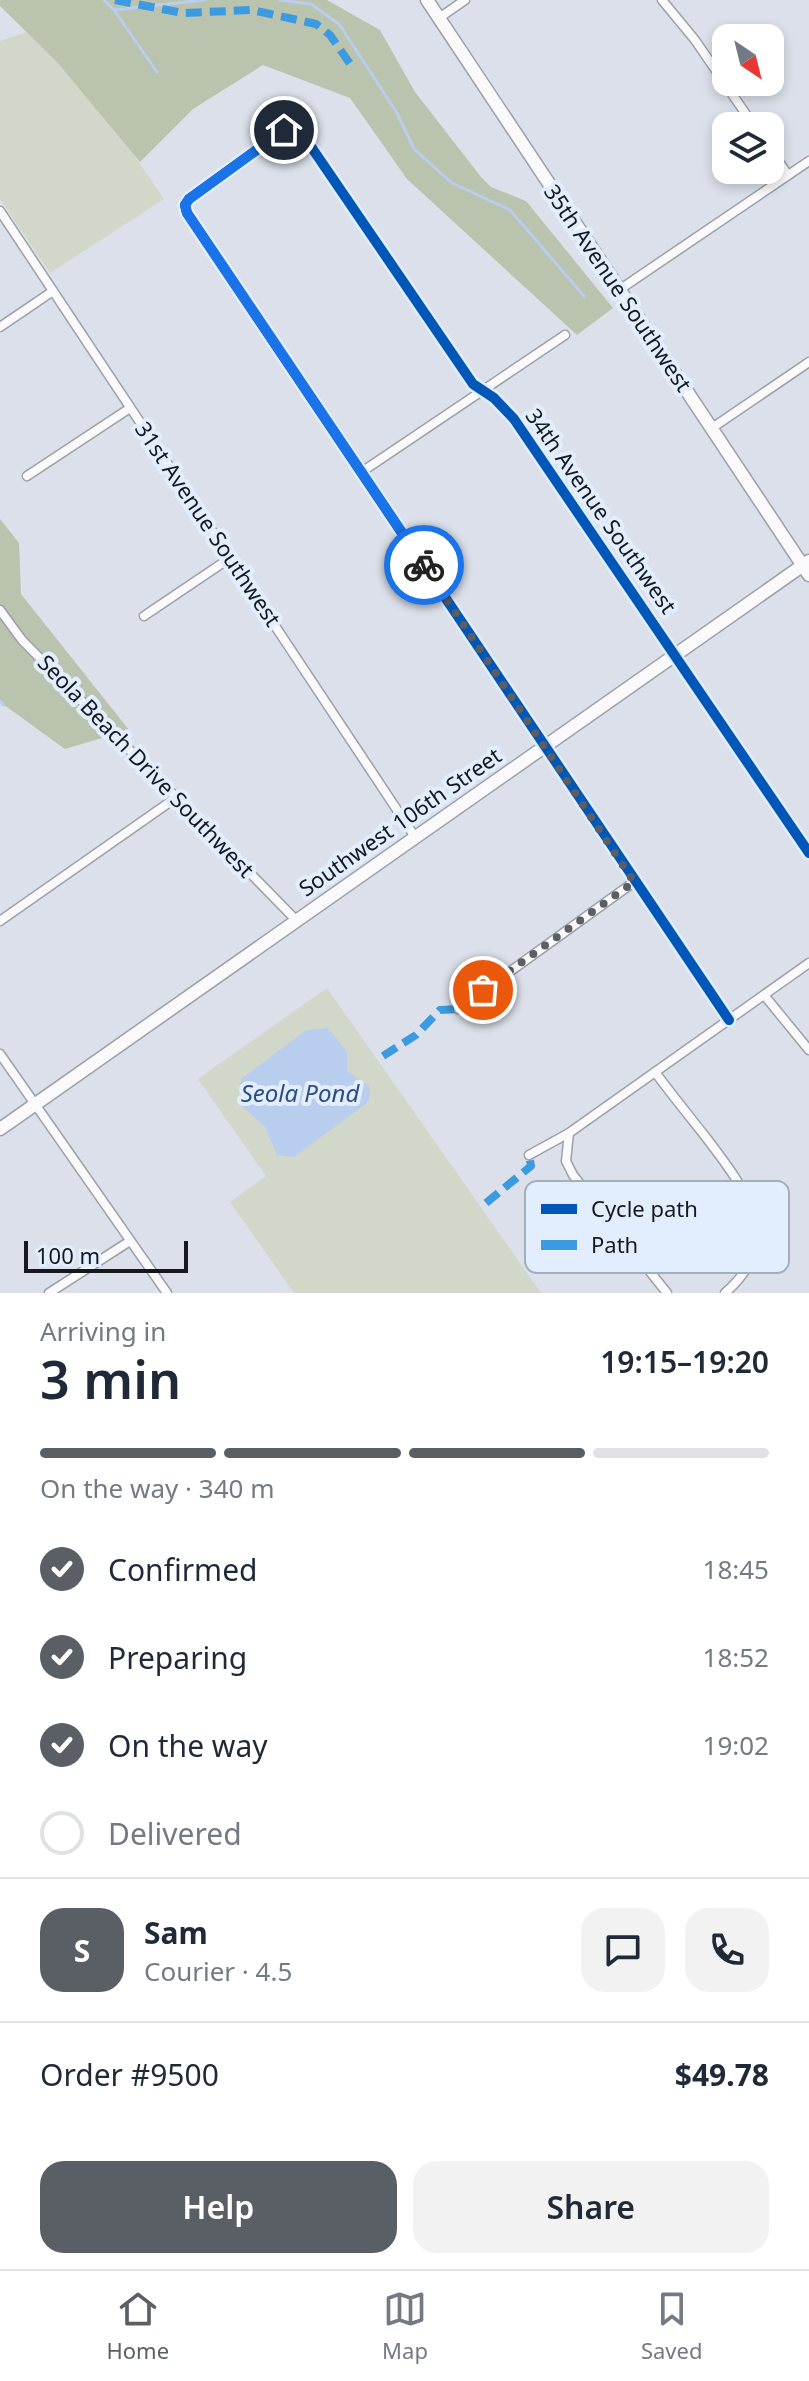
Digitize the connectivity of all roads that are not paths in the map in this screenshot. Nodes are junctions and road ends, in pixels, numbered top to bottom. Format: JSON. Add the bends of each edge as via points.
{"nodes":[{"id":1,"x":427,"y":0,"type":"edge"},
{"id":2,"x":465,"y":0,"type":"edge"},
{"id":3,"x":662,"y":0,"type":"edge"},
{"id":4,"x":439,"y":18,"type":"junction"},
{"id":5,"x":744,"y":112,"type":"edge"},
{"id":6,"x":809,"y":161,"type":"edge"},
{"id":7,"x":784,"y":169,"type":"edge"},
{"id":8,"x":788,"y":175,"type":"junction"},
{"id":9,"x":0,"y":211,"type":"edge"},
{"id":10,"x":619,"y":290,"type":"junction"},
{"id":11,"x":53,"y":291,"type":"junction"},
{"id":12,"x":0,"y":327,"type":"edge"},
{"id":13,"x":565,"y":335,"type":"dead end"},
{"id":14,"x":809,"y":362,"type":"edge"},
{"id":15,"x":483,"y":391,"type":"junction"},
{"id":16,"x":130,"y":408,"type":"junction"},
{"id":17,"x":712,"y":428,"type":"junction"},
{"id":18,"x":363,"y":471,"type":"junction"},
{"id":19,"x":27,"y":476,"type":"dead end"},
{"id":20,"x":230,"y":558,"type":"junction"},
{"id":21,"x":807,"y":568,"type":"edge"},
{"id":22,"x":0,"y":610,"type":"edge"},
{"id":23,"x":144,"y":616,"type":"dead end"},
{"id":24,"x":675,"y":653,"type":"junction"},
{"id":25,"x":544,"y":746,"type":"junction"},
{"id":26,"x":177,"y":797,"type":"junction"},
{"id":27,"x":415,"y":837,"type":"junction"},
{"id":28,"x":809,"y":853,"type":"edge"},
{"id":29,"x":634,"y":882,"type":"junction"},
{"id":30,"x":295,"y":919,"type":"junction"},
{"id":31,"x":0,"y":921,"type":"edge"},
{"id":32,"x":809,"y":963,"type":"edge"},
{"id":33,"x":764,"y":995,"type":"junction"},
{"id":34,"x":458,"y":1009,"type":"dead end"},
{"id":35,"x":729,"y":1020,"type":"junction"},
{"id":36,"x":809,"y":1050,"type":"edge"},
{"id":37,"x":0,"y":1054,"type":"edge"},
{"id":38,"x":655,"y":1072,"type":"junction"},
{"id":39,"x":34,"y":1105,"type":"junction"},
{"id":40,"x":0,"y":1129,"type":"edge"},
{"id":41,"x":569,"y":1133,"type":"junction"},
{"id":42,"x":529,"y":1155,"type":"dead end"},
{"id":43,"x":578,"y":1181,"type":"edge"},
{"id":44,"x":737,"y":1181,"type":"edge"},
{"id":45,"x":130,"y":1241,"type":"junction"},
{"id":46,"x":651,"y":1273,"type":"edge"},
{"id":47,"x":744,"y":1273,"type":"edge"},
{"id":48,"x":49,"y":1293,"type":"edge"},
{"id":49,"x":167,"y":1293,"type":"edge"},
{"id":50,"x":667,"y":1293,"type":"edge"},
{"id":51,"x":725,"y":1293,"type":"edge"}],
"edges":[{"from":1,"to":4,"type":"street","name":"35th Avenue Southwest"},
{"from":2,"to":4,"type":"street"},
{"from":3,"to":5,"type":"street"},
{"from":4,"to":10,"type":"street","name":"35th Avenue Southwest"},
{"from":6,"to":8,"type":"street"},
{"from":7,"to":8,"type":"street"},
{"from":8,"to":10,"type":"street"},
{"from":9,"to":11,"type":"street","name":"31st Avenue Southwest"},
{"from":10,"to":17,"type":"street","name":"35th Avenue Southwest"},
{"from":11,"to":12,"type":"street"},
{"from":11,"to":16,"type":"street","name":"31st Avenue Southwest"},
{"from":13,"to":15,"type":"street"},
{"from":14,"to":17,"type":"street"},
{"from":15,"to":18,"type":"street"},
{"from":15,"to":18,"type":"street","name":"34th Avenue Southwest","via":[[473,384],[301,132],[292,128],[272,138],[185,205]]},
{"from":15,"to":24,"type":"street","name":"34th Avenue Southwest","via":[[514,419]]},
{"from":16,"to":19,"type":"street"},
{"from":16,"to":20,"type":"street","name":"31st Avenue Southwest"},
{"from":17,"to":21,"type":"street","name":"35th Avenue Southwest"},
{"from":18,"to":25,"type":"street"},
{"from":20,"to":23,"type":"street"},
{"from":20,"to":27,"type":"street","name":"31st Avenue Southwest"},
{"from":21,"to":24,"type":"street","name":"Southwest 106th Street"},
{"from":22,"to":26,"type":"street","name":"Seola Beach Drive Southwest","via":[[22,640]]},
{"from":24,"to":25,"type":"street","name":"Southwest 106th Street"},
{"from":24,"to":28,"type":"street","name":"34th Avenue Southwest"},
{"from":25,"to":27,"type":"street","name":"Southwest 106th Street"},
{"from":25,"to":29,"type":"street"},
{"from":26,"to":30,"type":"street","name":"Seola Beach Drive Southwest"},
{"from":26,"to":31,"type":"street"},
{"from":27,"to":30,"type":"street","name":"Southwest 106th Street"},
{"from":29,"to":34,"type":"street"},
{"from":29,"to":35,"type":"street"},
{"from":30,"to":39,"type":"street","name":"Southwest 106th Street"},
{"from":32,"to":33,"type":"street"},
{"from":33,"to":35,"type":"street"},
{"from":33,"to":36,"type":"street"},
{"from":35,"to":38,"type":"street"},
{"from":37,"to":39,"type":"street"},
{"from":38,"to":41,"type":"street"},
{"from":38,"to":44,"type":"street"},
{"from":39,"to":40,"type":"street","name":"Southwest 106th Street"},
{"from":39,"to":45,"type":"street"},
{"from":41,"to":42,"type":"street"},
{"from":41,"to":43,"type":"street","via":[[565,1152]]},
{"from":45,"to":48,"type":"street"},
{"from":45,"to":49,"type":"street"},
{"from":46,"to":50,"type":"street"},
{"from":47,"to":51,"type":"street"}]}
